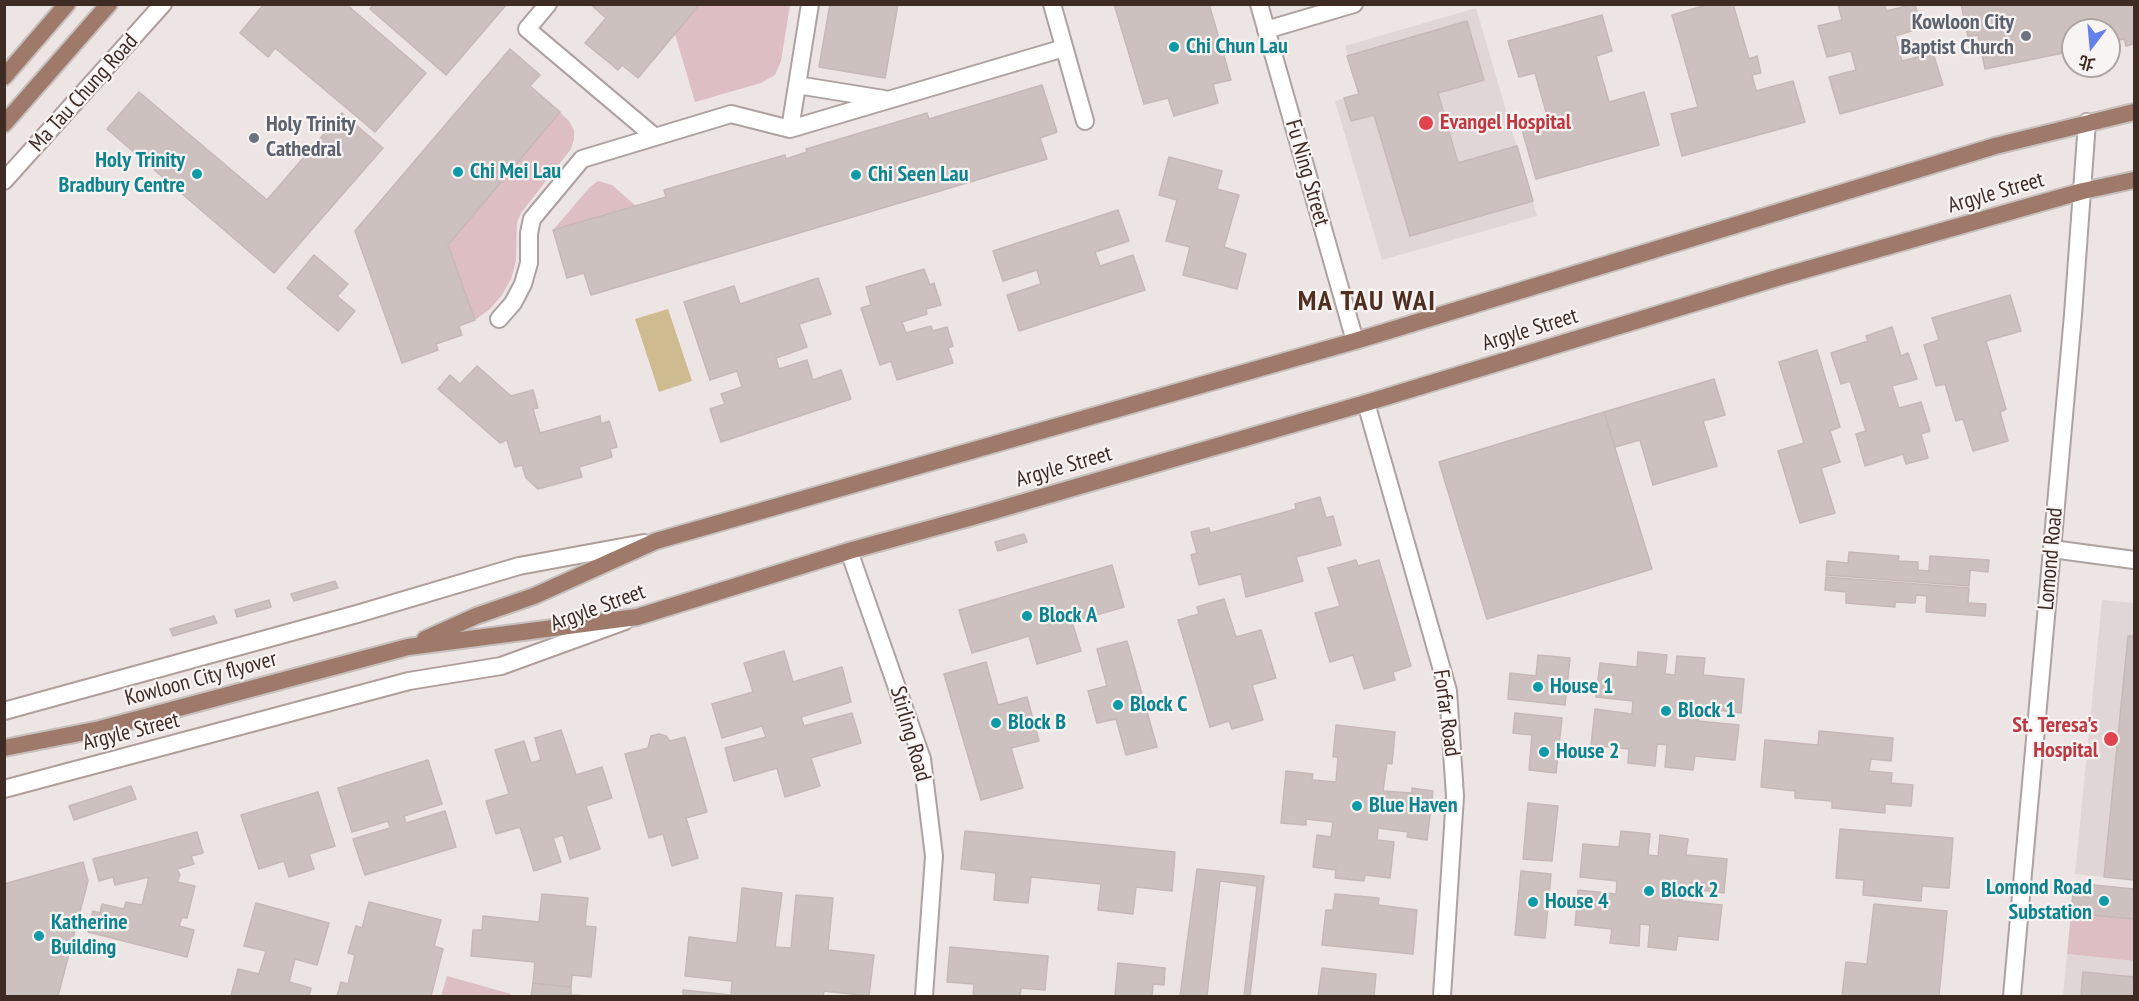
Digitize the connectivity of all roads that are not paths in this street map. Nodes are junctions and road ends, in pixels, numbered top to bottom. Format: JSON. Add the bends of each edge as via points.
{"nodes":[{"id":1,"x":67,"y":4,"type":"edge"},
{"id":2,"x":109,"y":4,"type":"edge"},
{"id":3,"x":164,"y":4,"type":"edge"},
{"id":4,"x":548,"y":4,"type":"edge"},
{"id":5,"x":810,"y":4,"type":"edge"},
{"id":6,"x":1052,"y":4,"type":"edge"},
{"id":7,"x":1259,"y":4,"type":"edge"},
{"id":8,"x":1354,"y":4,"type":"edge"},
{"id":9,"x":1266,"y":30,"type":"junction"},
{"id":10,"x":1064,"y":48,"type":"junction"},
{"id":11,"x":4,"y":77,"type":"edge"},
{"id":12,"x":797,"y":85,"type":"junction"},
{"id":13,"x":888,"y":100,"type":"junction"},
{"id":14,"x":2134,"y":112,"type":"edge"},
{"id":15,"x":1085,"y":121,"type":"dead end"},
{"id":16,"x":2087,"y":122,"type":"junction"},
{"id":17,"x":4,"y":124,"type":"edge"},
{"id":18,"x":790,"y":129,"type":"junction"},
{"id":19,"x":655,"y":137,"type":"junction"},
{"id":20,"x":2134,"y":180,"type":"edge"},
{"id":21,"x":4,"y":181,"type":"edge"},
{"id":22,"x":2083,"y":191,"type":"junction"},
{"id":23,"x":499,"y":319,"type":"dead end"},
{"id":24,"x":1355,"y":341,"type":"junction"},
{"id":25,"x":1366,"y":403,"type":"junction"},
{"id":26,"x":657,"y":540,"type":"junction"},
{"id":27,"x":2052,"y":549,"type":"junction"},
{"id":28,"x":849,"y":550,"type":"junction"},
{"id":29,"x":2134,"y":560,"type":"edge"},
{"id":30,"x":637,"y":617,"type":"junction"},
{"id":31,"x":408,"y":647,"type":"junction"},
{"id":32,"x":4,"y":711,"type":"edge"},
{"id":33,"x":4,"y":748,"type":"edge"},
{"id":34,"x":4,"y":789,"type":"edge"},
{"id":35,"x":924,"y":996,"type":"edge"},
{"id":36,"x":1442,"y":996,"type":"edge"},
{"id":37,"x":2012,"y":996,"type":"edge"}],
"edges":[{"from":1,"to":11,"type":"main road"},
{"from":2,"to":17,"type":"main road"},
{"from":3,"to":21,"type":"street","name":"Ma Tau Chung Road"},
{"from":4,"to":19,"type":"street","via":[[527,29]]},
{"from":5,"to":12,"type":"street"},
{"from":6,"to":10,"type":"street"},
{"from":7,"to":9,"type":"street","name":"Fu Ning Street"},
{"from":8,"to":9,"type":"street"},
{"from":9,"to":24,"type":"street","name":"Fu Ning Street"},
{"from":10,"to":13,"type":"street"},
{"from":10,"to":15,"type":"street"},
{"from":12,"to":13,"type":"street"},
{"from":12,"to":18,"type":"street"},
{"from":13,"to":18,"type":"street"},
{"from":14,"to":16,"type":"main road","name":"Argyle Street"},
{"from":16,"to":22,"type":"street","name":"Lomond Road"},
{"from":16,"to":24,"type":"main road","name":"Argyle Street","via":[[1970,153]]},
{"from":18,"to":19,"type":"street","via":[[731,114]]},
{"from":19,"to":23,"type":"street","via":[[582,159],[536,212],[530,225],[529,263],[523,284]]},
{"from":20,"to":22,"type":"main road","name":"Argyle Street"},
{"from":22,"to":25,"type":"main road","name":"Argyle Street","via":[[1780,277]]},
{"from":22,"to":27,"type":"street","name":"Lomond Road"},
{"from":24,"to":26,"type":"main road","name":"Argyle Street"},
{"from":25,"to":28,"type":"main road","name":"Argyle Street"},
{"from":25,"to":36,"type":"street","name":"Forfar Road","via":[[1448,691],[1455,796]]},
{"from":26,"to":31,"type":"main road","name":"Kowloon City flyover"},
{"from":26,"to":32,"type":"street","name":"Argyle Street","via":[[519,566]]},
{"from":27,"to":29,"type":"street"},
{"from":27,"to":37,"type":"street","name":"Lomond Road"},
{"from":28,"to":30,"type":"main road","name":"Argyle Street"},
{"from":28,"to":35,"type":"street","name":"Stirling Road","via":[[922,759],[934,856]]},
{"from":30,"to":31,"type":"main road","name":"Kowloon City flyover"},
{"from":30,"to":34,"type":"street","name":"Argyle Street","via":[[501,666],[409,681]]},
{"from":31,"to":33,"type":"main road","name":"Kowloon City flyover","via":[[100,729]]}]}
